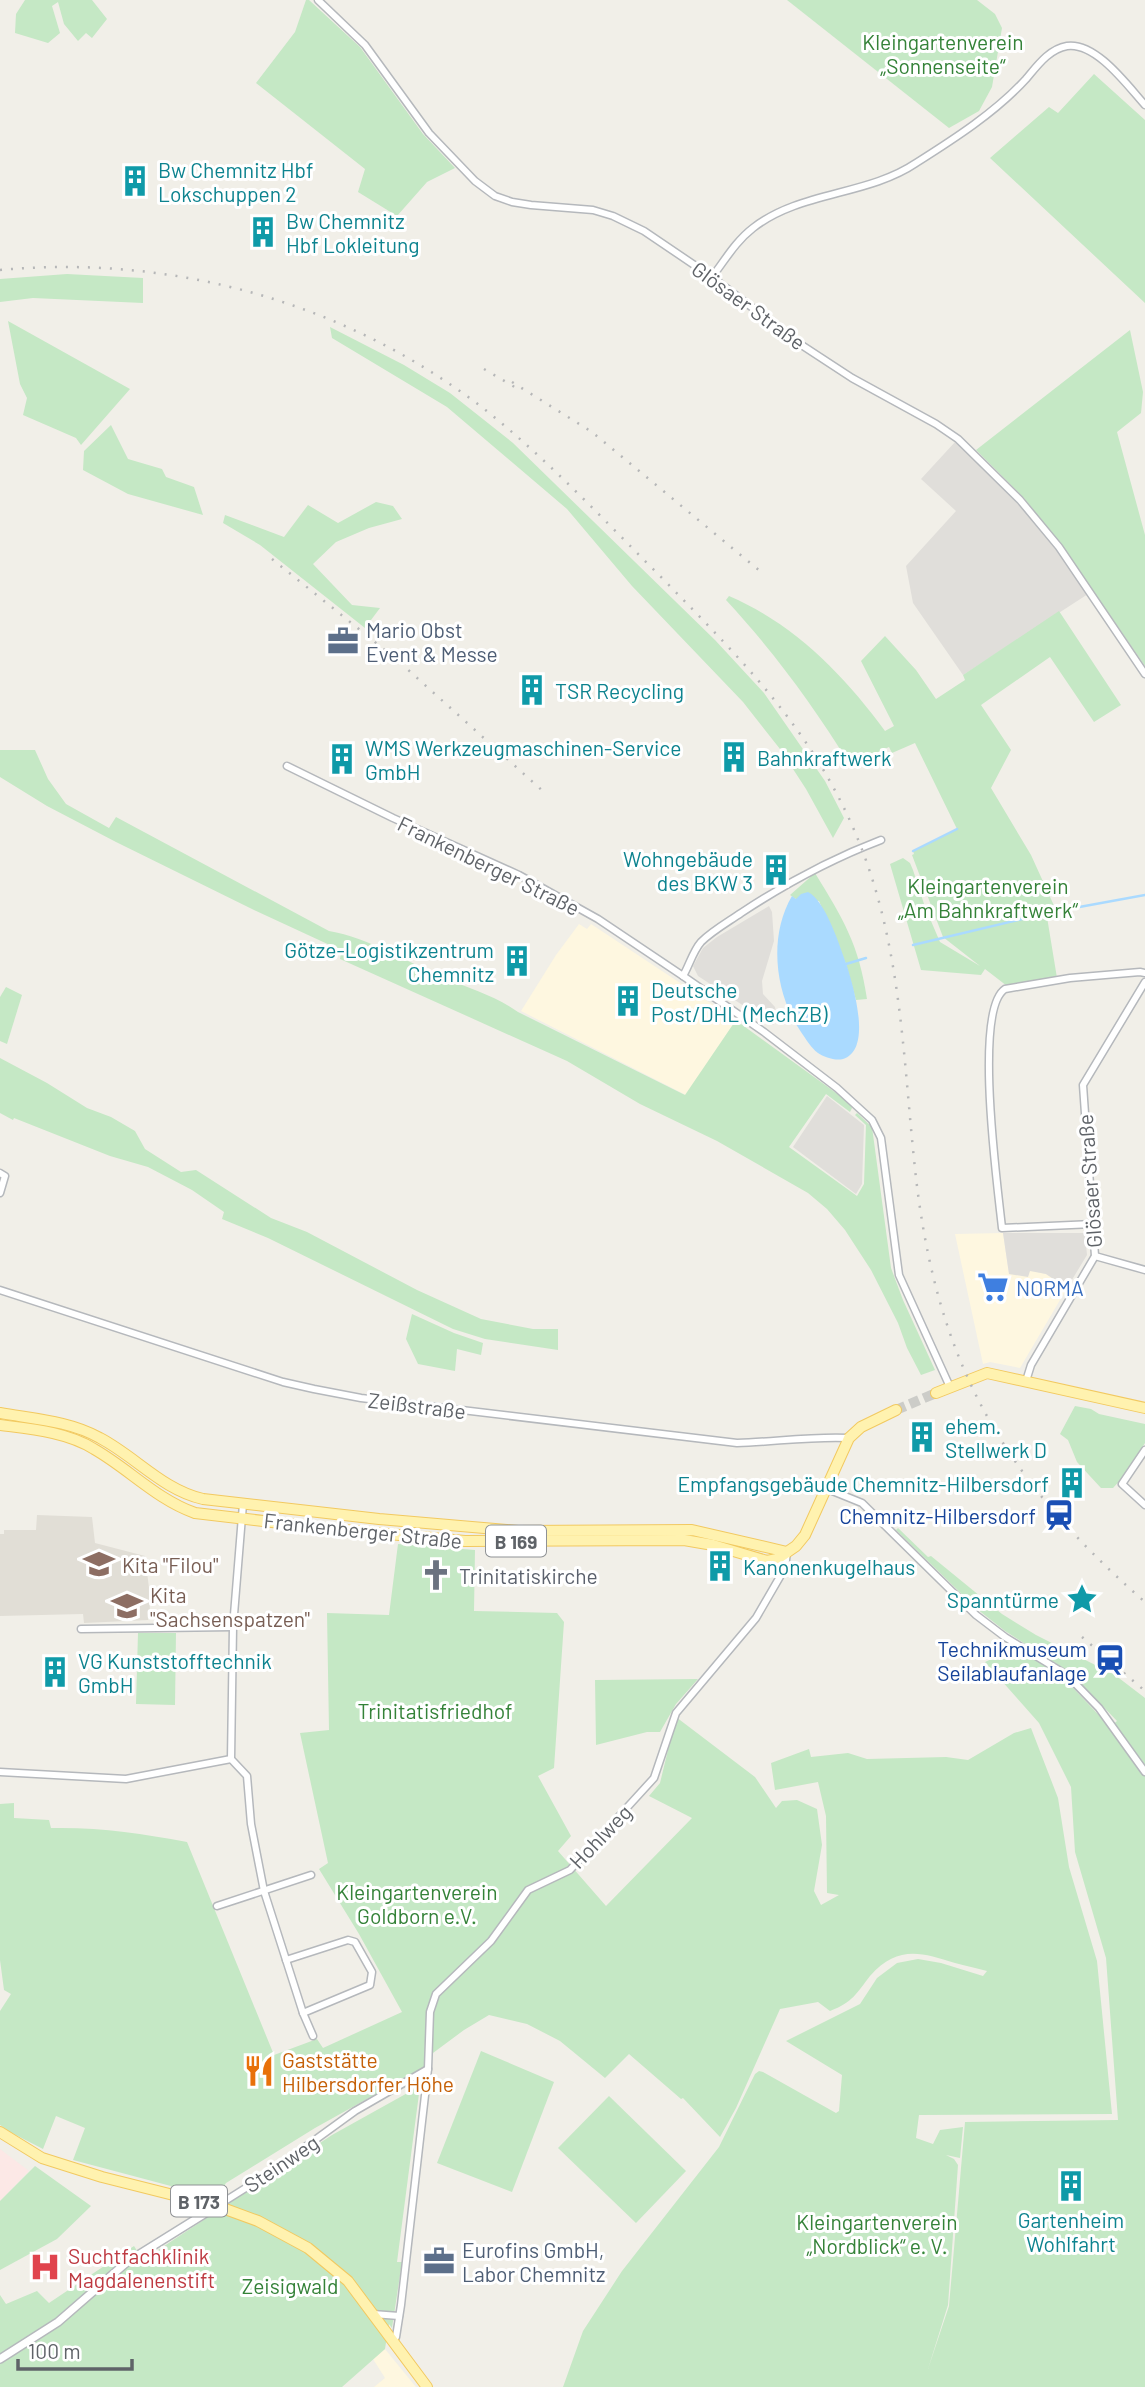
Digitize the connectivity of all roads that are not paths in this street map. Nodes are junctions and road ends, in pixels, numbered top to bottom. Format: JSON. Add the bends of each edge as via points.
{"nodes":[{"id":1,"x":318,"y":0,"type":"edge"},
{"id":2,"x":1145,"y":105,"type":"edge"},
{"id":3,"x":712,"y":277,"type":"junction"},
{"id":4,"x":1145,"y":674,"type":"edge"},
{"id":5,"x":287,"y":766,"type":"dead end"},
{"id":6,"x":881,"y":840,"type":"dead end"},
{"id":7,"x":1145,"y":973,"type":"edge"},
{"id":8,"x":684,"y":976,"type":"junction"},
{"id":9,"x":1145,"y":982,"type":"edge"},
{"id":10,"x":3,"y":1174,"type":"edge"},
{"id":11,"x":0,"y":1193,"type":"edge"},
{"id":12,"x":1093,"y":1224,"type":"junction"},
{"id":13,"x":1095,"y":1256,"type":"junction"},
{"id":14,"x":1145,"y":1270,"type":"edge"},
{"id":15,"x":0,"y":1290,"type":"edge"},
{"id":16,"x":1026,"y":1381,"type":"junction"},
{"id":17,"x":950,"y":1387,"type":"junction"},
{"id":18,"x":936,"y":1393,"type":"tunnel mouth"},
{"id":19,"x":1145,"y":1408,"type":"edge"},
{"id":20,"x":896,"y":1410,"type":"tunnel mouth"},
{"id":21,"x":0,"y":1413,"type":"edge"},
{"id":22,"x":0,"y":1425,"type":"edge"},
{"id":23,"x":849,"y":1438,"type":"junction"},
{"id":24,"x":1145,"y":1450,"type":"edge"},
{"id":25,"x":825,"y":1488,"type":"junction"},
{"id":26,"x":243,"y":1504,"type":"junction"},
{"id":27,"x":1145,"y":1505,"type":"edge"},
{"id":28,"x":241,"y":1518,"type":"junction"},
{"id":29,"x":787,"y":1552,"type":"junction"},
{"id":30,"x":233,"y":1627,"type":"junction"},
{"id":31,"x":81,"y":1629,"type":"dead end"},
{"id":32,"x":231,"y":1759,"type":"junction"},
{"id":33,"x":0,"y":1772,"type":"edge"},
{"id":34,"x":1145,"y":1772,"type":"edge"},
{"id":35,"x":311,"y":1875,"type":"dead end"},
{"id":36,"x":264,"y":1891,"type":"junction"},
{"id":37,"x":217,"y":1906,"type":"dead end"},
{"id":38,"x":286,"y":1960,"type":"junction"},
{"id":39,"x":303,"y":2013,"type":"junction"},
{"id":40,"x":313,"y":2036,"type":"dead end"},
{"id":41,"x":428,"y":2069,"type":"junction"},
{"id":42,"x":0,"y":2132,"type":"edge"},
{"id":43,"x":217,"y":2206,"type":"junction"},
{"id":44,"x":373,"y":2314,"type":"junction"},
{"id":45,"x":399,"y":2316,"type":"junction"},
{"id":46,"x":392,"y":2340,"type":"junction"},
{"id":47,"x":0,"y":2359,"type":"edge"},
{"id":48,"x":427,"y":2387,"type":"edge"}],
"edges":[{"from":1,"to":3,"type":"street","name":"Glösaer Straße","via":[[365,45],[429,134],[495,196],[613,216]]},
{"from":2,"to":3,"type":"street","via":[[1092,51],[1078,46],[1059,48],[1007,98],[914,165],[781,212],[753,228]]},
{"from":3,"to":4,"type":"street","name":"Glösaer Straße","via":[[800,344],[936,424],[982,461],[1059,547]]},
{"from":5,"to":8,"type":"street","name":"Frankenberger Straße","via":[[519,875],[598,919]]},
{"from":6,"to":8,"type":"street","via":[[816,868],[724,924],[700,943]]},
{"from":7,"to":12,"type":"street","via":[[1070,978],[1005,989],[995,1012],[988,1079],[1002,1228]]},
{"from":8,"to":17,"type":"street","name":"Frankenberger Straße","via":[[764,1032],[872,1120],[881,1138],[899,1275]]},
{"from":9,"to":12,"type":"street","name":"Glösaer Straße","via":[[1083,1084]]},
{"from":10,"to":11,"type":"street"},
{"from":12,"to":13,"type":"street","name":"Glösaer Straße"},
{"from":13,"to":14,"type":"street"},
{"from":13,"to":16,"type":"street","name":"Glösaer Straße"},
{"from":15,"to":23,"type":"street","name":"Zeißstraße","via":[[283,1382],[361,1398],[737,1443]]},
{"from":16,"to":17,"type":"main road","via":[[984,1373]]},
{"from":16,"to":19,"type":"main road"},
{"from":17,"to":18,"type":"main road"},
{"from":20,"to":23,"type":"main road"},
{"from":21,"to":26,"type":"main road","name":"Frankenberger Straße","number":"B 169","via":[[82,1429],[183,1494]]},
{"from":22,"to":28,"type":"main road","name":"Frankenberger Straße","number":"B 169","via":[[77,1441],[177,1506],[195,1513]]},
{"from":23,"to":25,"type":"main road"},
{"from":24,"to":27,"type":"street","via":[[1122,1484]]},
{"from":25,"to":29,"type":"main road","via":[[805,1535]]},
{"from":25,"to":34,"type":"street","via":[[862,1503],[976,1615],[1067,1675],[1099,1708]]},
{"from":26,"to":28,"type":"street"},
{"from":26,"to":29,"type":"main road","name":"Frankenberger Straße","number":"B 169","via":[[518,1531],[692,1530]]},
{"from":28,"to":29,"type":"main road","name":"Frankenberger Straße","number":"B 169","via":[[465,1541],[684,1540],[768,1561]]},
{"from":28,"to":30,"type":"street"},
{"from":29,"to":41,"type":"street","name":"Hohlweg","via":[[785,1568],[756,1618],[676,1713],[654,1778],[570,1870],[528,1890],[491,1941],[436,1994],[430,2012]]},
{"from":30,"to":31,"type":"street"},
{"from":30,"to":32,"type":"street"},
{"from":32,"to":33,"type":"street","via":[[126,1779]]},
{"from":32,"to":36,"type":"street","via":[[247,1776]]},
{"from":35,"to":36,"type":"street"},
{"from":36,"to":37,"type":"street"},
{"from":36,"to":38,"type":"street"},
{"from":38,"to":39,"type":"street"},
{"from":38,"to":39,"type":"street","via":[[348,1940],[355,1942],[372,1972],[370,1985]]},
{"from":39,"to":40,"type":"street"},
{"from":41,"to":43,"type":"street","name":"Steinweg","via":[[348,2116]]},
{"from":41,"to":45,"type":"street","name":"Hohlweg"},
{"from":42,"to":43,"type":"main road","number":"B 173","via":[[42,2158]]},
{"from":43,"to":44,"type":"main road","number":"B 173","via":[[258,2221],[308,2248],[348,2281]]},
{"from":43,"to":47,"type":"street","name":"Steinweg","via":[[127,2262],[58,2322]]},
{"from":44,"to":45,"type":"street"},
{"from":44,"to":46,"type":"main road","number":"B 173"},
{"from":45,"to":46,"type":"street","name":"Hohlweg","via":[[397,2337]]},
{"from":46,"to":48,"type":"main road","number":"B 173"}]}
